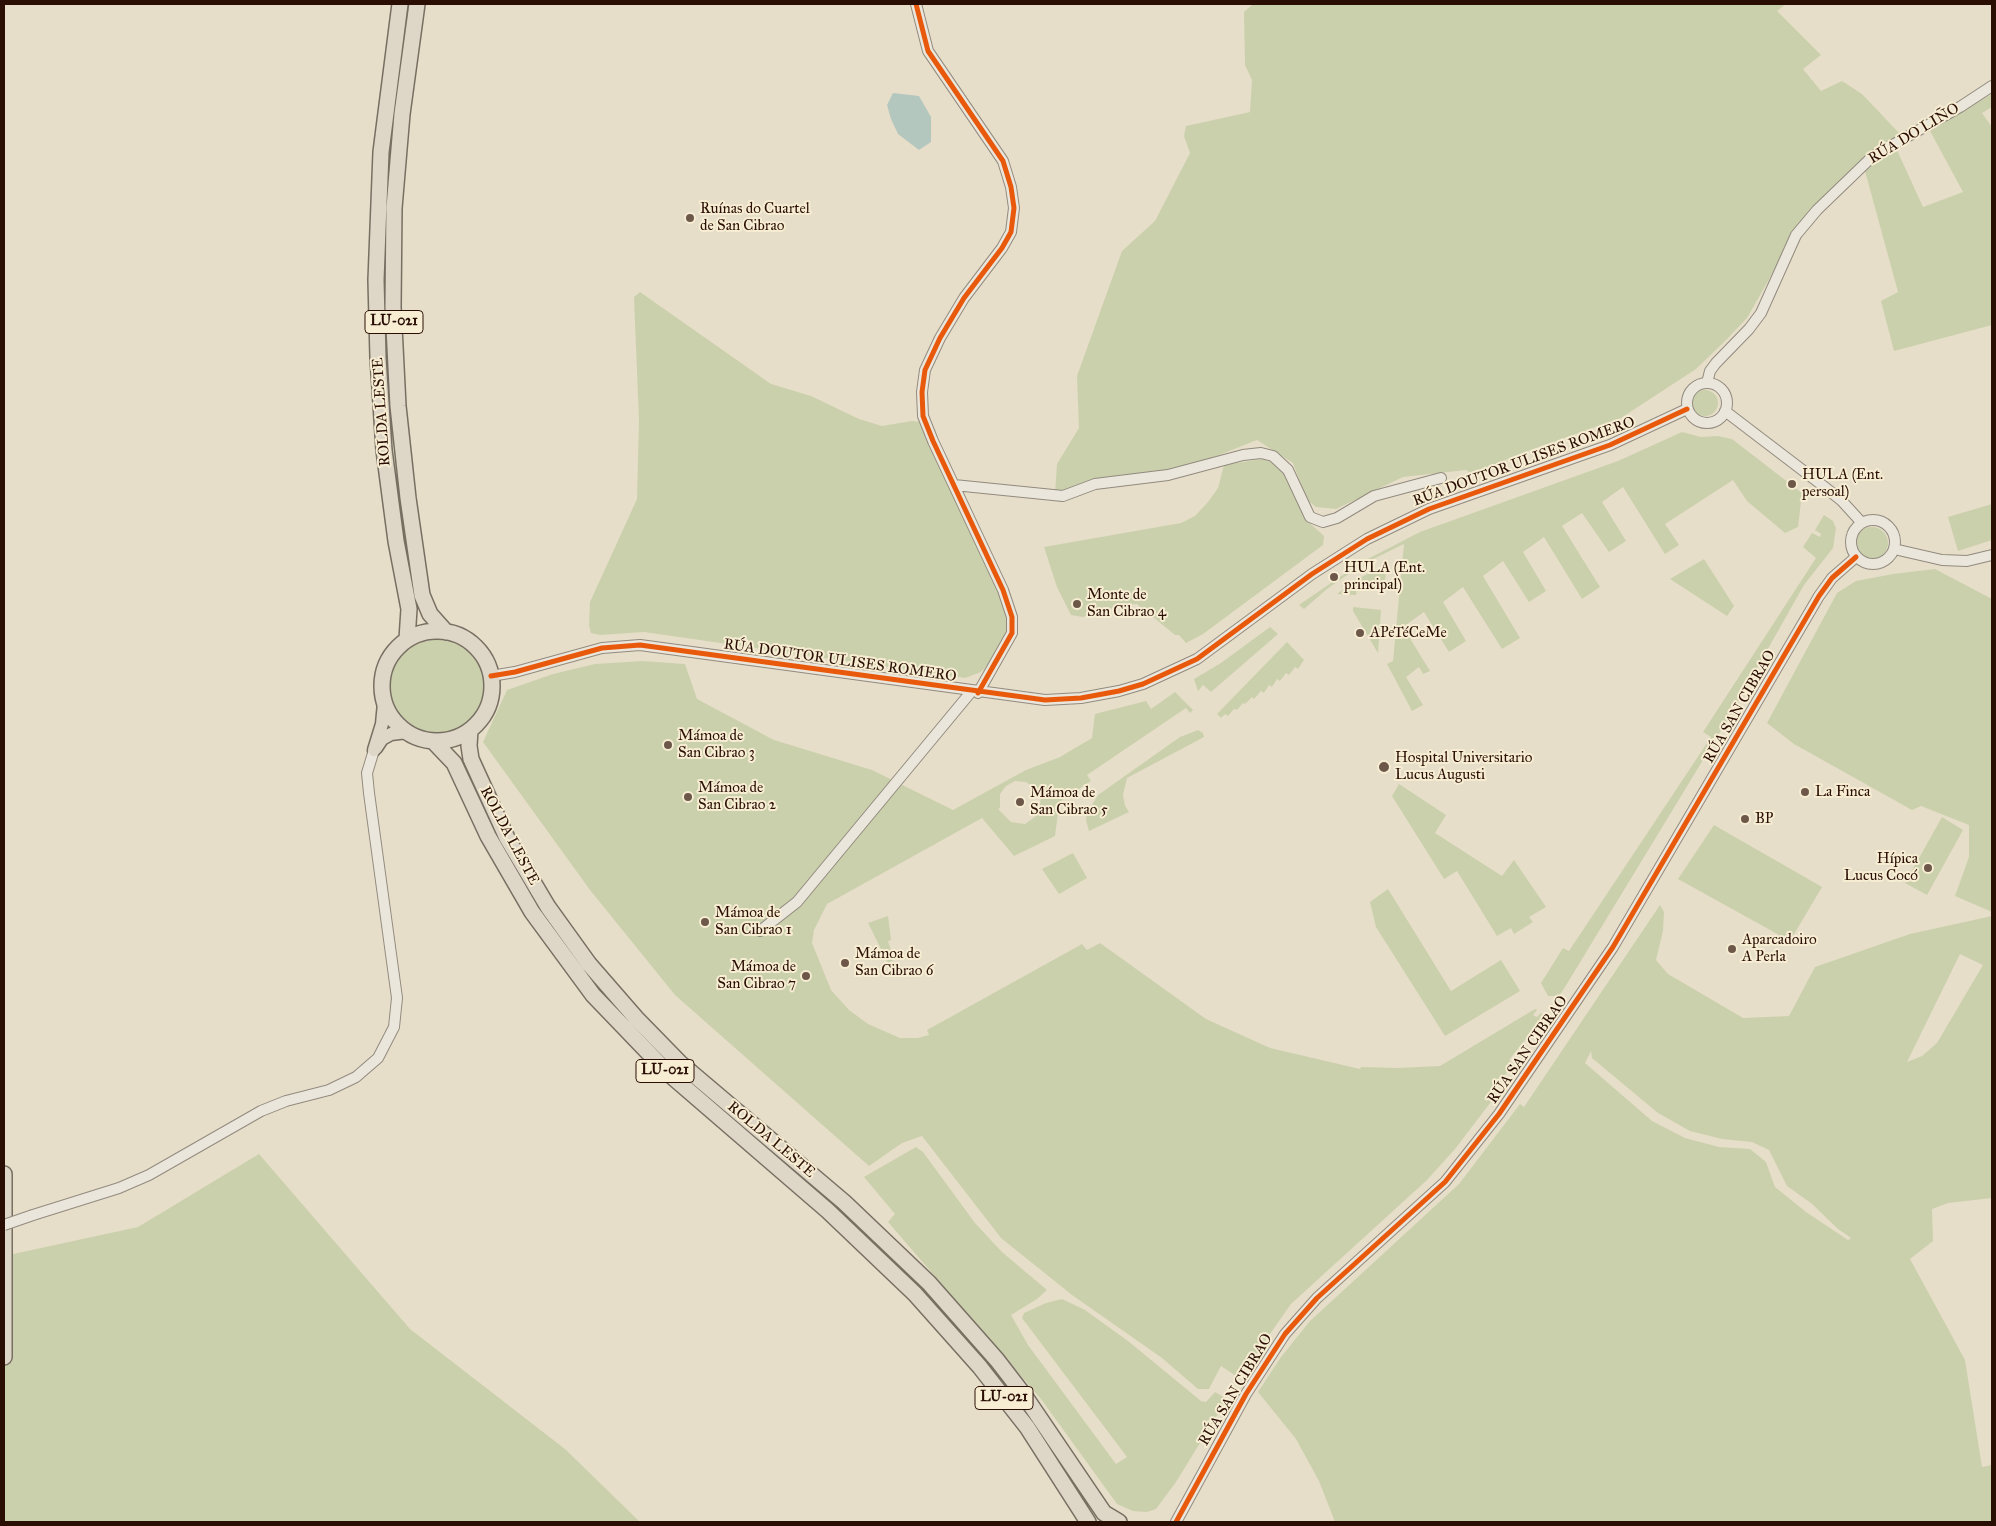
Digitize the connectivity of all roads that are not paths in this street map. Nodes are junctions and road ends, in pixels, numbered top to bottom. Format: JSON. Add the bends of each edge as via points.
{"nodes":[{"id":1,"x":400,"y":4,"type":"edge"},
{"id":2,"x":417,"y":4,"type":"edge"},
{"id":3,"x":916,"y":4,"type":"edge"},
{"id":4,"x":1992,"y":86,"type":"edge"},
{"id":5,"x":1708,"y":383,"type":"junction"},
{"id":6,"x":1687,"y":409,"type":"junction"},
{"id":7,"x":1725,"y":411,"type":"junction"},
{"id":8,"x":1442,"y":478,"type":"dead end"},
{"id":9,"x":954,"y":485,"type":"junction"},
{"id":10,"x":1862,"y":523,"type":"junction"},
{"id":11,"x":1894,"y":549,"type":"junction"},
{"id":12,"x":1992,"y":555,"type":"edge"},
{"id":13,"x":1856,"y":558,"type":"junction"},
{"id":14,"x":446,"y":632,"type":"junction"},
{"id":15,"x":407,"y":640,"type":"junction"},
{"id":16,"x":491,"y":676,"type":"junction"},
{"id":17,"x":975,"y":692,"type":"junction"},
{"id":18,"x":384,"y":703,"type":"junction"},
{"id":19,"x":470,"y":730,"type":"junction"},
{"id":20,"x":406,"y":732,"type":"junction"},
{"id":21,"x":433,"y":741,"type":"junction"},
{"id":22,"x":374,"y":750,"type":"junction"},
{"id":23,"x":760,"y":931,"type":"dead end"},
{"id":24,"x":4,"y":1174,"type":"edge"},
{"id":25,"x":4,"y":1225,"type":"edge"},
{"id":26,"x":4,"y":1357,"type":"edge"},
{"id":27,"x":1088,"y":1522,"type":"edge"},
{"id":28,"x":1119,"y":1522,"type":"edge"},
{"id":29,"x":1176,"y":1522,"type":"edge"}],
"edges":[{"from":1,"to":15,"type":"highway","name":"ROLDA LESTE","number":"LU-021","via":[[381,152],[376,280],[384,450],[409,609]]},
{"from":2,"to":14,"type":"highway","name":"ROLDA LESTE","number":"LU-021","via":[[403,105],[394,208],[398,406],[422,595],[430,614]]},
{"from":3,"to":9,"type":"street","via":[[928,50],[1003,161],[1014,208],[1010,232],[1002,248],[964,298],[925,370],[923,416]]},
{"from":4,"to":5,"type":"street","name":"RÚA DO LIÑO","via":[[1873,156],[1817,210],[1796,235],[1760,313],[1749,329],[1716,362]]},
{"from":5,"to":6,"type":"street","via":[[1693,388],[1687,398]]},
{"from":5,"to":7,"type":"street","via":[[1724,392]]},
{"from":6,"to":7,"type":"street","via":[[1694,418],[1705,423],[1717,420]]},
{"from":6,"to":17,"type":"street","name":"RÚA DOUTOR ULISES ROMERO","via":[[1610,445],[1429,509],[1367,539],[1312,574],[1197,659],[1143,684],[1082,698],[1045,700]]},
{"from":7,"to":10,"type":"street","via":[[1841,500]]},
{"from":8,"to":9,"type":"street","via":[[1374,496],[1337,518],[1323,522],[1310,517],[1288,470],[1273,456],[1261,453],[1243,454],[1168,475],[1095,484],[1063,496]]},
{"from":9,"to":17,"type":"street","via":[[1003,590],[1012,617],[1012,633]]},
{"from":10,"to":11,"type":"street","via":[[1872,520],[1887,524],[1893,532]]},
{"from":10,"to":13,"type":"street","via":[[1851,538]]},
{"from":11,"to":12,"type":"street","via":[[1942,560],[1967,561]]},
{"from":11,"to":13,"type":"street","via":[[1880,564],[1868,564]]},
{"from":13,"to":29,"type":"street","name":"RÚA SAN CIBRAO","via":[[1832,578],[1819,596],[1612,947],[1499,1114],[1445,1182],[1317,1298],[1285,1334],[1246,1394]]},
{"from":14,"to":15,"type":"highway","name":"ROLDA LESTE","number":"LU-021","via":[[432,631]]},
{"from":14,"to":16,"type":"highway","name":"ROLDA LESTE","number":"LU-021","via":[[465,639],[480,652]]},
{"from":15,"to":18,"type":"highway","name":"ROLDA LESTE","number":"LU-021","via":[[393,652],[384,668],[381,685]]},
{"from":16,"to":17,"type":"street","name":"RÚA DOUTOR ULISES ROMERO","via":[[602,648],[640,645]]},
{"from":16,"to":19,"type":"highway","name":"ROLDA LESTE","number":"LU-021","via":[[492,692],[488,706]]},
{"from":17,"to":23,"type":"street","via":[[797,902]]},
{"from":18,"to":20,"type":"highway","name":"ROLDA LESTE","number":"LU-021","via":[[393,720]]},
{"from":18,"to":22,"type":"main road"},
{"from":19,"to":21,"type":"highway","name":"ROLDA LESTE","number":"LU-021","via":[[459,737]]},
{"from":19,"to":28,"type":"highway","name":"ROLDA LESTE","number":"LU-021","via":[[471,759],[507,838],[539,892],[589,964],[680,1062],[844,1202],[929,1283],[1029,1401],[1104,1513]]},
{"from":20,"to":21,"type":"highway","name":"ROLDA LESTE","number":"LU-021"},
{"from":20,"to":22,"type":"main road","via":[[382,739]]},
{"from":21,"to":27,"type":"highway","name":"ROLDA LESTE","number":"LU-021","via":[[454,763],[488,836],[532,912],[588,988],[668,1073],[848,1228],[915,1294],[1009,1404]]},
{"from":22,"to":25,"type":"street","bridge":true,"via":[[367,773],[397,998],[394,1027],[378,1058],[356,1077],[329,1090],[261,1111],[149,1175],[119,1188]]},
{"from":24,"to":26,"type":"highway"}]}
